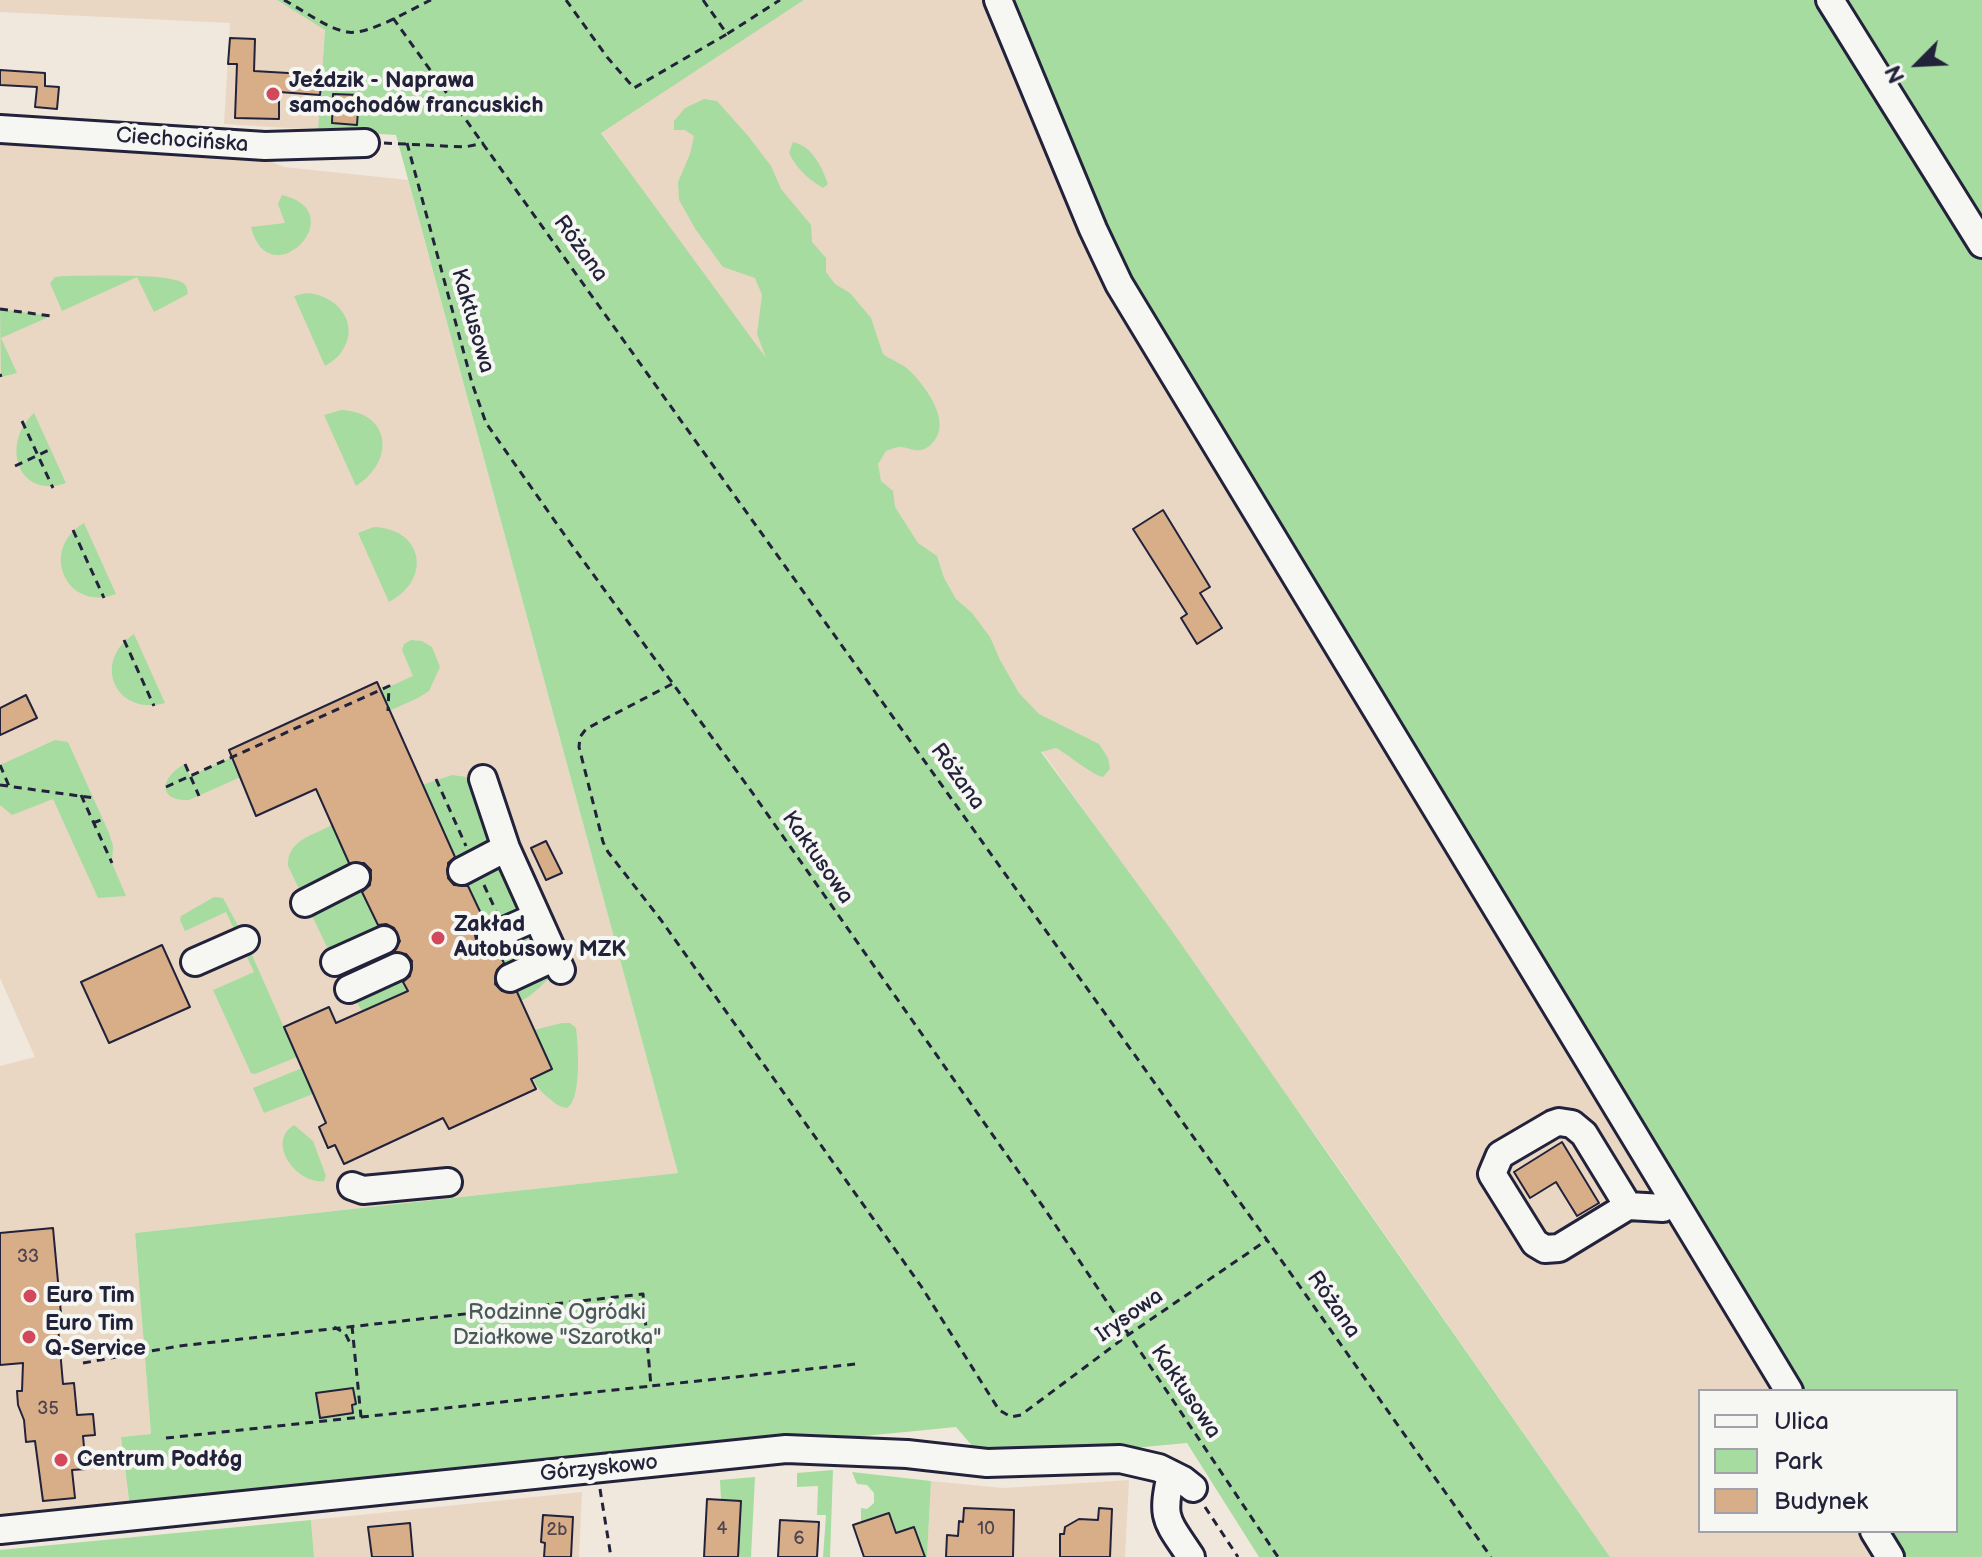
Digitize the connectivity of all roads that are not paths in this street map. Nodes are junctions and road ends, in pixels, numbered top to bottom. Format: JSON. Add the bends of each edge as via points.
{"nodes":[{"id":1,"x":998,"y":0,"type":"edge"},
{"id":2,"x":1830,"y":0,"type":"edge"},
{"id":3,"x":0,"y":129,"type":"edge"},
{"id":4,"x":365,"y":143,"type":"dead end"},
{"id":5,"x":1982,"y":244,"type":"edge"},
{"id":6,"x":483,"y":779,"type":"dead end"},
{"id":7,"x":506,"y":848,"type":"junction"},
{"id":8,"x":468,"y":869,"type":"road end"},
{"id":9,"x":356,"y":877,"type":"dead end"},
{"id":10,"x":305,"y":903,"type":"dead end"},
{"id":11,"x":536,"y":917,"type":"junction"},
{"id":12,"x":498,"y":934,"type":"road end"},
{"id":13,"x":245,"y":940,"type":"dead end"},
{"id":14,"x":384,"y":940,"type":"dead end"},
{"id":15,"x":195,"y":962,"type":"dead end"},
{"id":16,"x":335,"y":962,"type":"dead end"},
{"id":17,"x":397,"y":967,"type":"dead end"},
{"id":18,"x":510,"y":978,"type":"dead end"},
{"id":19,"x":349,"y":989,"type":"dead end"},
{"id":20,"x":448,"y":1182,"type":"dead end"},
{"id":21,"x":352,"y":1186,"type":"dead end"},
{"id":22,"x":1674,"y":1201,"type":"junction"},
{"id":23,"x":1628,"y":1206,"type":"junction"},
{"id":24,"x":1788,"y":1389,"type":"edge"},
{"id":25,"x":0,"y":1530,"type":"edge"},
{"id":26,"x":1875,"y":1533,"type":"edge"},
{"id":27,"x":1191,"y":1557,"type":"edge"},
{"id":28,"x":1890,"y":1557,"type":"edge"}],
"edges":[{"from":1,"to":22,"type":"street","via":[[1119,284]]},
{"from":2,"to":5,"type":"street"},
{"from":3,"to":4,"type":"street","name":"Ciechocińska","via":[[265,146]]},
{"from":6,"to":7,"type":"street"},
{"from":7,"to":8,"type":"street"},
{"from":7,"to":11,"type":"street"},
{"from":9,"to":10,"type":"street"},
{"from":11,"to":12,"type":"street"},
{"from":11,"to":18,"type":"street","via":[[558,963]]},
{"from":13,"to":15,"type":"street"},
{"from":14,"to":16,"type":"street"},
{"from":17,"to":19,"type":"street"},
{"from":20,"to":21,"type":"street","via":[[363,1190]]},
{"from":22,"to":23,"type":"street","via":[[1663,1208]]},
{"from":22,"to":24,"type":"street"},
{"from":23,"to":23,"type":"street","via":[[1559,1248],[1545,1249],[1535,1243],[1494,1181],[1493,1167],[1500,1155],[1553,1124],[1572,1124],[1584,1134]]},
{"from":25,"to":27,"type":"street","name":"Górzyskowo","via":[[786,1449],[999,1463],[1120,1459],[1146,1464],[1182,1481],[1165,1505],[1167,1522]]},
{"from":26,"to":28,"type":"street"}]}
